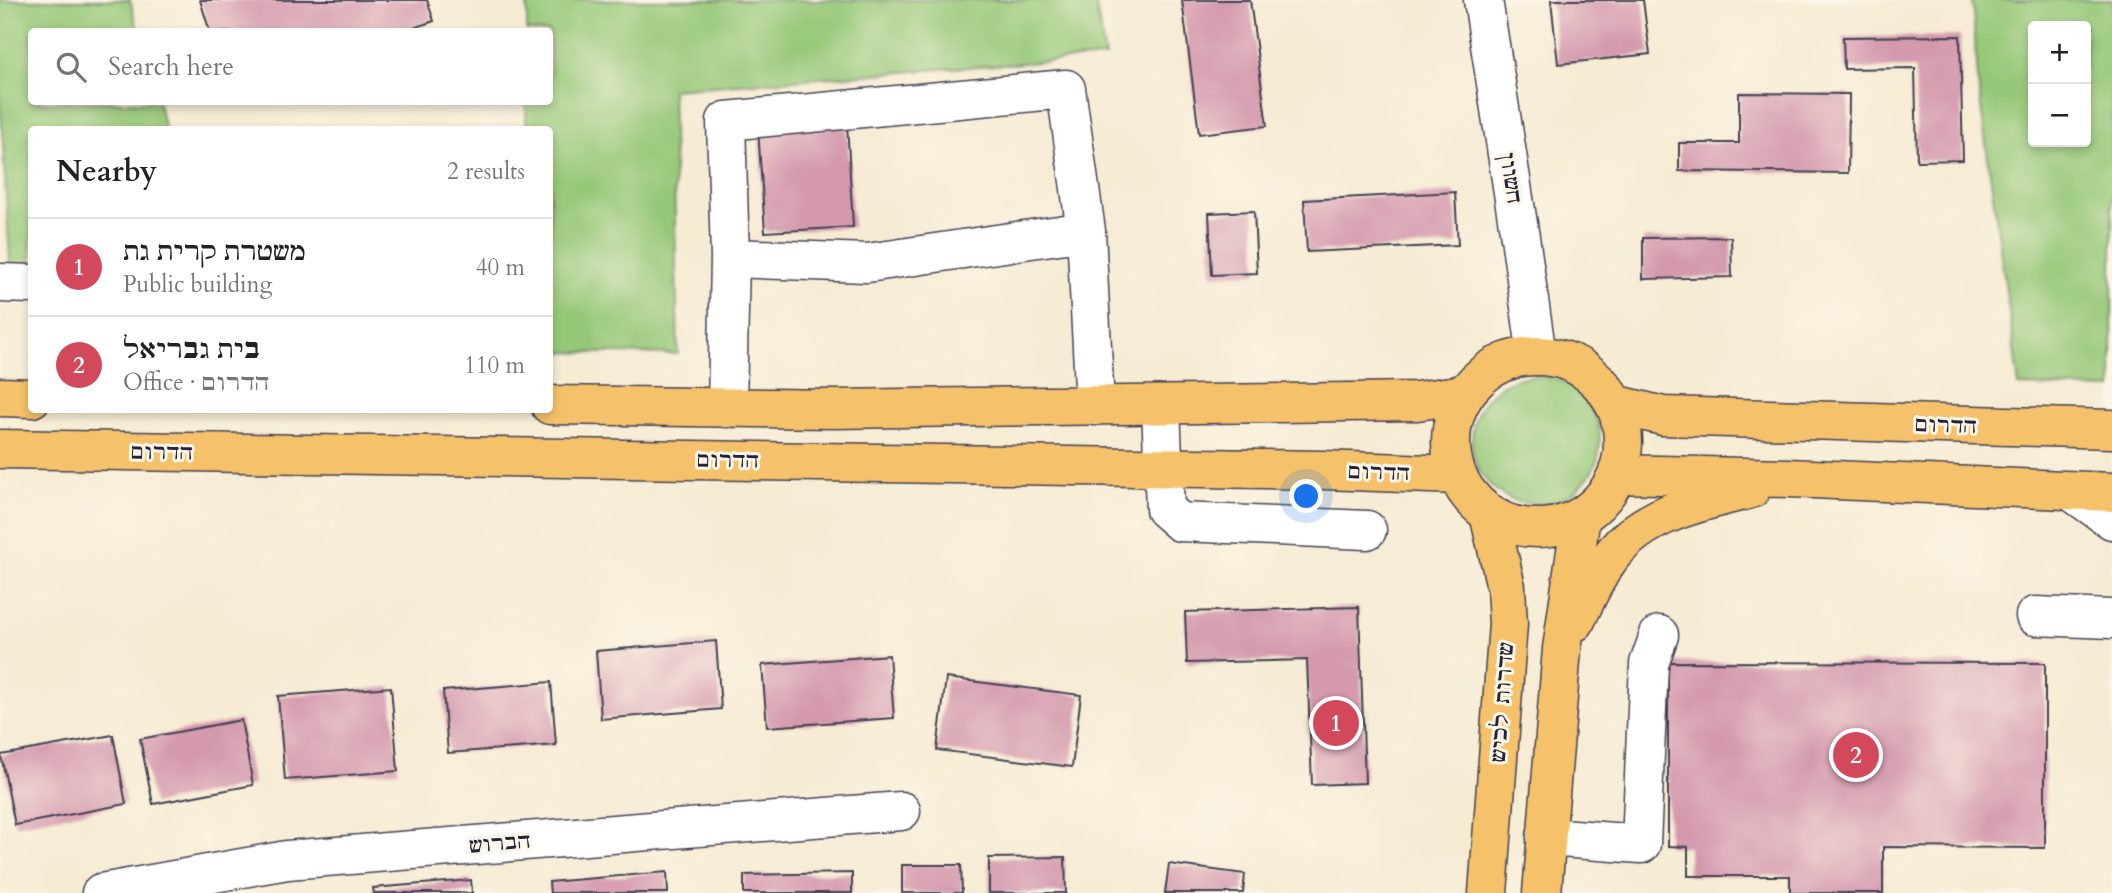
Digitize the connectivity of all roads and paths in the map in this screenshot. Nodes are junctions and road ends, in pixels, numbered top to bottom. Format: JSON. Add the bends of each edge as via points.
{"nodes":[{"id":1,"x":1483,"y":0,"type":"edge"},
{"id":2,"x":1086,"y":231,"type":"junction"},
{"id":3,"x":730,"y":258,"type":"junction"},
{"id":4,"x":0,"y":283,"type":"edge"},
{"id":5,"x":28,"y":284,"type":"edge"},
{"id":6,"x":1537,"y":356,"type":"junction"},
{"id":7,"x":1464,"y":394,"type":"junction"},
{"id":8,"x":0,"y":397,"type":"edge"},
{"id":9,"x":28,"y":398,"type":"edge"},
{"id":10,"x":1614,"y":404,"type":"junction"},
{"id":11,"x":553,"y":405,"type":"edge"},
{"id":12,"x":1161,"y":405,"type":"junction"},
{"id":13,"x":1095,"y":406,"type":"junction"},
{"id":14,"x":727,"y":408,"type":"junction"},
{"id":15,"x":2112,"y":429,"type":"edge"},
{"id":16,"x":0,"y":449,"type":"edge"},
{"id":17,"x":1164,"y":467,"type":"junction"},
{"id":18,"x":1618,"y":474,"type":"junction"},
{"id":19,"x":1457,"y":475,"type":"junction"},
{"id":20,"x":1789,"y":478,"type":"junction"},
{"id":21,"x":2071,"y":491,"type":"junction"},
{"id":22,"x":2112,"y":492,"type":"edge"},
{"id":23,"x":1489,"y":514,"type":"junction"},
{"id":24,"x":1581,"y":516,"type":"junction"},
{"id":25,"x":2112,"y":520,"type":"edge"},
{"id":26,"x":1367,"y":530,"type":"dead end"},
{"id":27,"x":2035,"y":616,"type":"dead end"},
{"id":28,"x":2112,"y":620,"type":"edge"},
{"id":29,"x":1659,"y":635,"type":"dead end"},
{"id":30,"x":1562,"y":649,"type":"junction"},
{"id":31,"x":901,"y":811,"type":"dead end"},
{"id":32,"x":1546,"y":837,"type":"junction"},
{"id":33,"x":289,"y":877,"type":"edge"},
{"id":34,"x":101,"y":893,"type":"edge"},
{"id":35,"x":1488,"y":893,"type":"edge"},
{"id":36,"x":1542,"y":893,"type":"edge"}],
"edges":[{"from":1,"to":6,"type":"street","name":"חשוון"},
{"from":2,"to":3,"type":"street","via":[[867,263]]},
{"from":2,"to":3,"type":"street","via":[[1066,89],[726,121]]},
{"from":2,"to":13,"type":"street"},
{"from":3,"to":14,"type":"street"},
{"from":4,"to":5,"type":"street"},
{"from":6,"to":7,"type":"main road","via":[[1508,360],[1483,374]]},
{"from":6,"to":10,"type":"main road","via":[[1583,369],[1601,384]]},
{"from":7,"to":12,"type":"main road","via":[[1417,401]]},
{"from":7,"to":19,"type":"main road","via":[[1451,433]]},
{"from":8,"to":9,"type":"main road"},
{"from":10,"to":15,"type":"main road","name":"הדרום","via":[[1663,416]]},
{"from":10,"to":18,"type":"main road","via":[[1622,426]]},
{"from":11,"to":14,"type":"main road"},
{"from":12,"to":13,"type":"main road"},
{"from":12,"to":17,"type":"street"},
{"from":13,"to":14,"type":"main road"},
{"from":16,"to":17,"type":"main road","name":"הדרום"},
{"from":17,"to":19,"type":"main road","name":"הדרום"},
{"from":17,"to":26,"type":"street","via":[[1165,509],[1180,522]]},
{"from":18,"to":20,"type":"main road"},
{"from":18,"to":24,"type":"main road","via":[[1602,498]]},
{"from":19,"to":23,"type":"main road"},
{"from":20,"to":21,"type":"main road"},
{"from":20,"to":30,"type":"main road","via":[[1682,508],[1643,526],[1612,555]]},
{"from":21,"to":22,"type":"main road"},
{"from":21,"to":25,"type":"street"},
{"from":23,"to":24,"type":"main road","via":[[1506,523],[1544,528]]},
{"from":23,"to":35,"type":"main road","name":"שדרות לכיש","via":[[1506,587],[1508,624]]},
{"from":24,"to":30,"type":"main road"},
{"from":27,"to":28,"type":"street"},
{"from":29,"to":32,"type":"street","via":[[1649,664],[1641,844]]},
{"from":30,"to":32,"type":"main road"},
{"from":31,"to":33,"type":"street","name":"הברוש"},
{"from":32,"to":36,"type":"main road"},
{"from":33,"to":34,"type":"street","name":"הברוש"}]}
